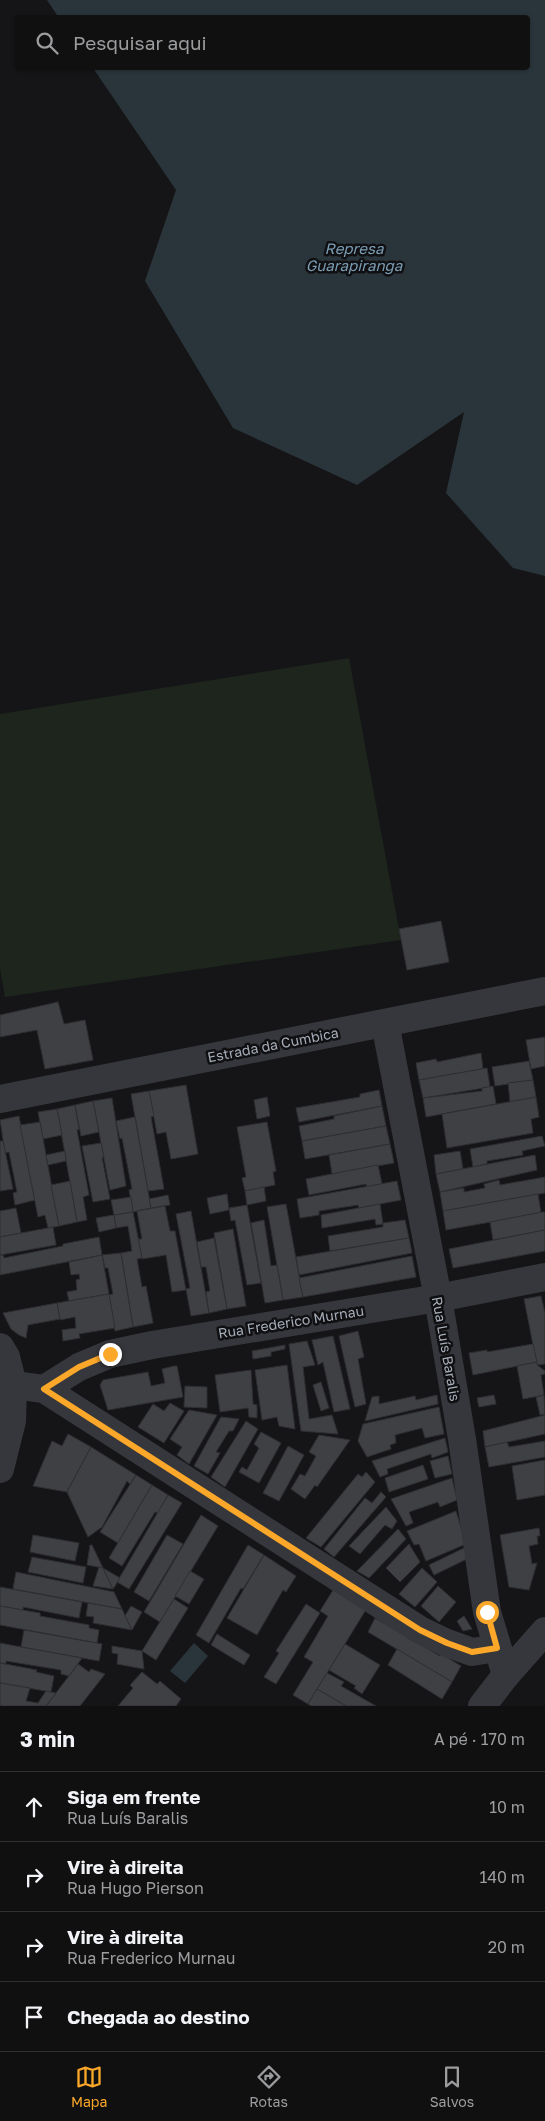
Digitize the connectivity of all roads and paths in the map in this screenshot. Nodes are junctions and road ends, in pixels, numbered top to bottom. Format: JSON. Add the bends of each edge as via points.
{"nodes":[{"id":1,"x":545,"y":991,"type":"edge"},
{"id":2,"x":385,"y":1023,"type":"junction"},
{"id":3,"x":0,"y":1099,"type":"edge"},
{"id":4,"x":545,"y":1277,"type":"edge"},
{"id":5,"x":438,"y":1298,"type":"junction"},
{"id":6,"x":0,"y":1347,"type":"edge"},
{"id":7,"x":13,"y":1384,"type":"junction"},
{"id":8,"x":44,"y":1389,"type":"junction"},
{"id":9,"x":0,"y":1469,"type":"edge"},
{"id":10,"x":545,"y":1631,"type":"edge"},
{"id":11,"x":497,"y":1648,"type":"junction"},
{"id":12,"x":506,"y":1675,"type":"junction"},
{"id":13,"x":482,"y":1706,"type":"edge"}],
"edges":[{"from":1,"to":2,"type":"street","name":"Estrada da Cumbica"},
{"from":2,"to":3,"type":"street","name":"Estrada da Cumbica"},
{"from":2,"to":5,"type":"street","name":"Rua Luís Baralis"},
{"from":4,"to":5,"type":"street","name":"Rua Frederico Murnau"},
{"from":5,"to":8,"type":"street","name":"Rua Frederico Murnau","via":[[110,1354],[79,1367]]},
{"from":5,"to":11,"type":"street","name":"Rua Luís Baralis","via":[[487,1612]]},
{"from":6,"to":7,"type":"street"},
{"from":7,"to":8,"type":"street"},
{"from":7,"to":9,"type":"street","via":[[12,1420]]},
{"from":8,"to":11,"type":"street","via":[[420,1630],[472,1652]]},
{"from":10,"to":12,"type":"street"},
{"from":11,"to":12,"type":"street","name":"Rua Luís Baralis"},
{"from":12,"to":13,"type":"street"}]}
